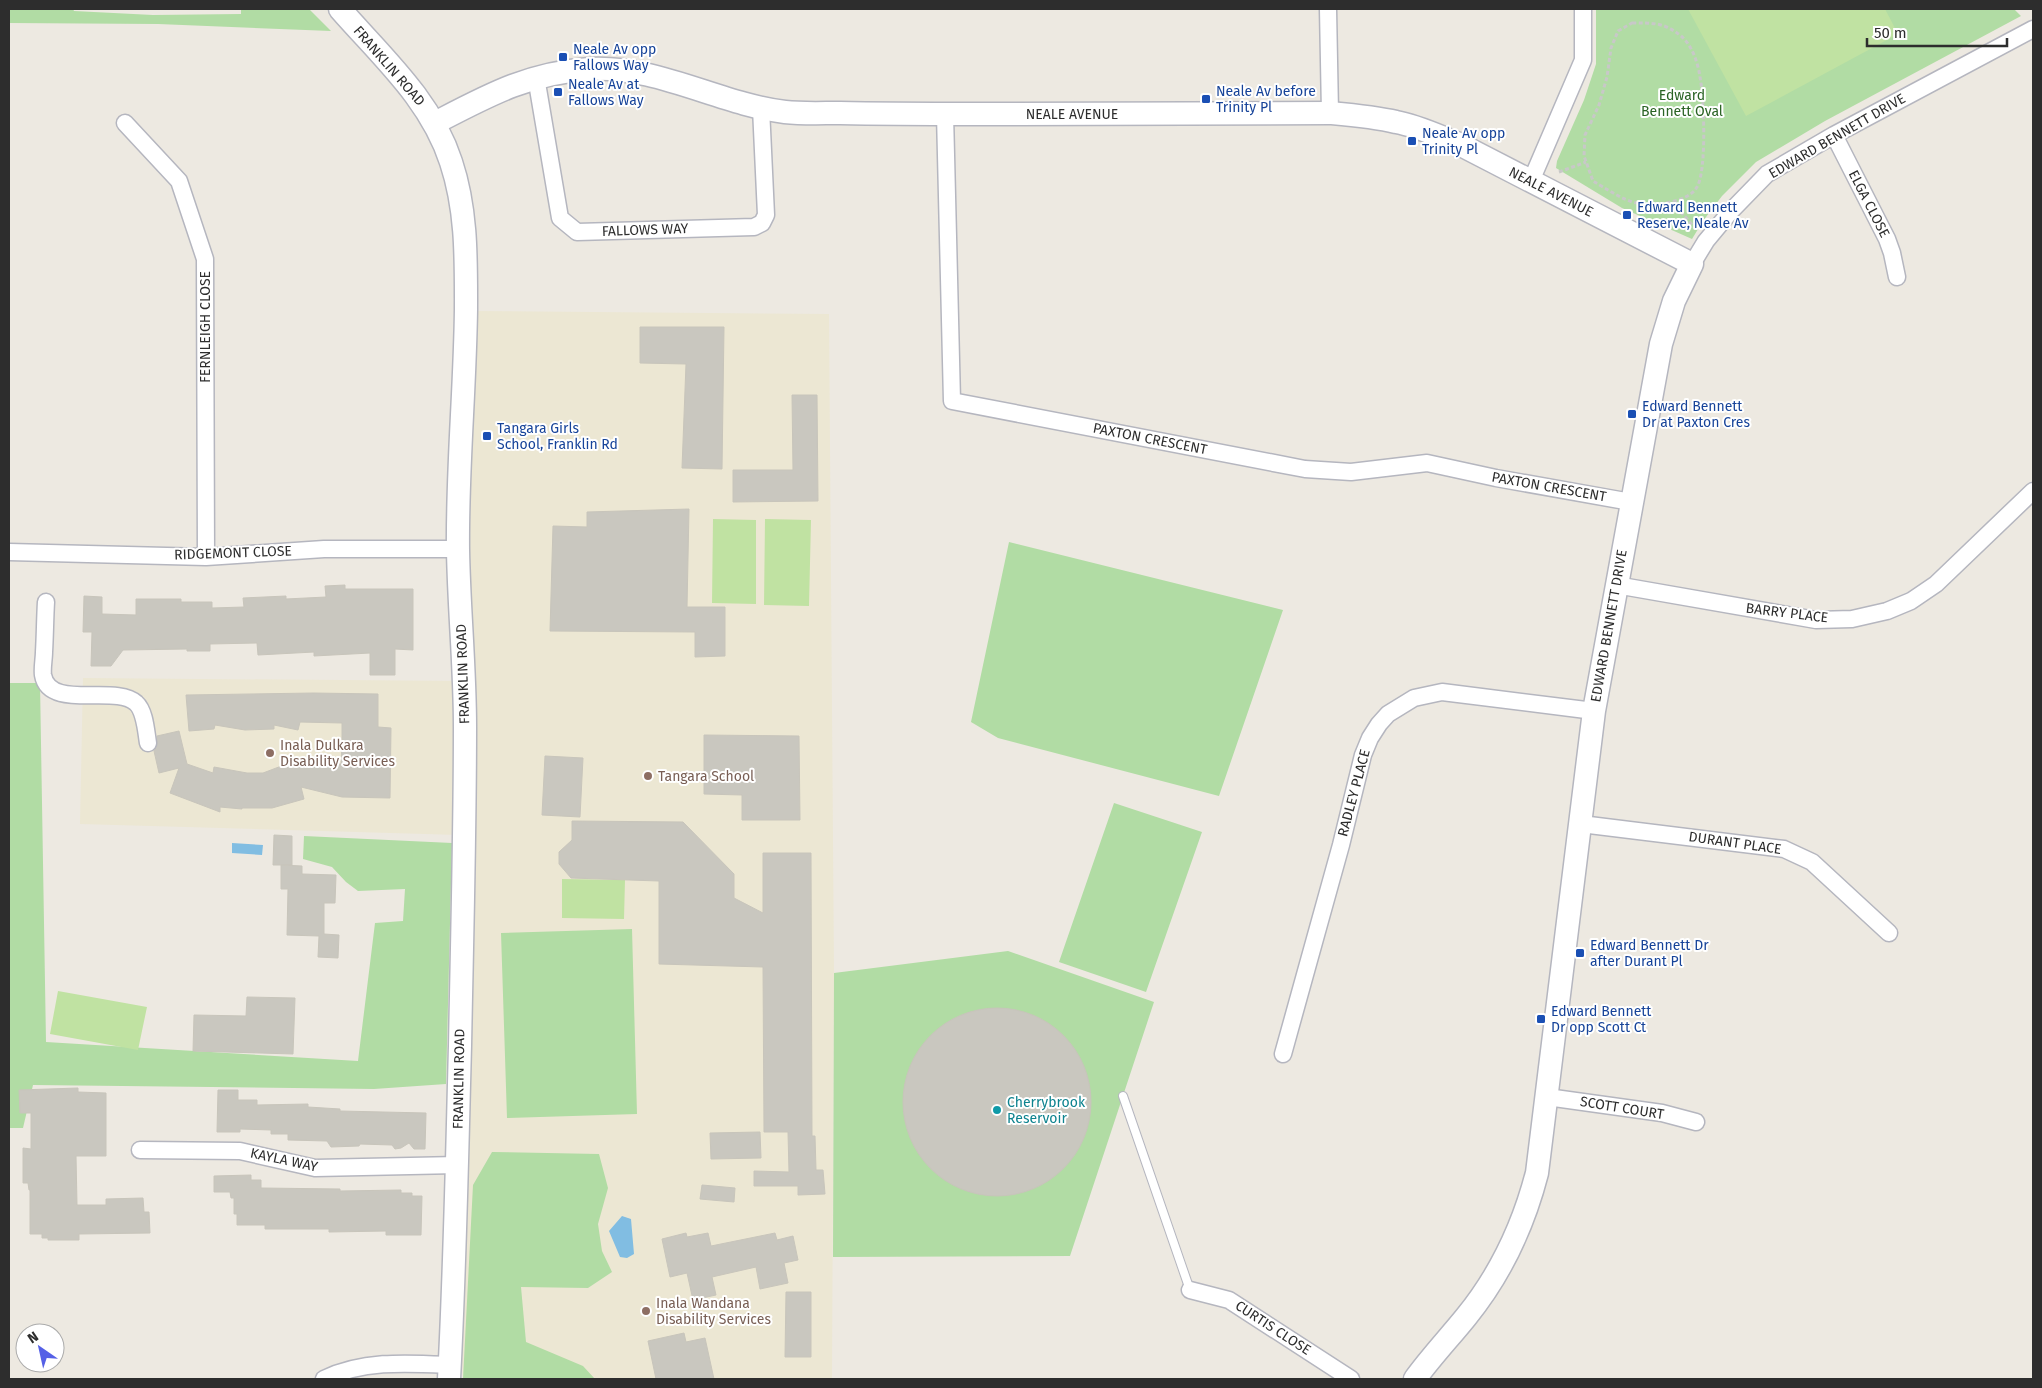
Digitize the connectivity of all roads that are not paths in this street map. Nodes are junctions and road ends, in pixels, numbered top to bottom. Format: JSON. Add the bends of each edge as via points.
{"nodes":[{"id":1,"x":340,"y":9,"type":"edge"},
{"id":2,"x":1328,"y":9,"type":"edge"},
{"id":3,"x":1583,"y":9,"type":"edge"},
{"id":4,"x":2033,"y":29,"type":"edge"},
{"id":5,"x":536,"y":77,"type":"junction"},
{"id":6,"x":761,"y":108,"type":"junction"},
{"id":7,"x":1330,"y":113,"type":"junction"},
{"id":8,"x":945,"y":114,"type":"junction"},
{"id":9,"x":124,"y":123,"type":"dead end"},
{"id":10,"x":435,"y":123,"type":"junction"},
{"id":11,"x":1834,"y":135,"type":"junction"},
{"id":12,"x":1531,"y":181,"type":"junction"},
{"id":13,"x":1692,"y":264,"type":"junction"},
{"id":14,"x":1897,"y":276,"type":"dead end"},
{"id":15,"x":2033,"y":491,"type":"edge"},
{"id":16,"x":1631,"y":502,"type":"junction"},
{"id":17,"x":458,"y":549,"type":"junction"},
{"id":18,"x":9,"y":552,"type":"edge"},
{"id":19,"x":206,"y":557,"type":"junction"},
{"id":20,"x":1616,"y":585,"type":"junction"},
{"id":21,"x":46,"y":602,"type":"dead end"},
{"id":22,"x":1594,"y":710,"type":"junction"},
{"id":23,"x":148,"y":743,"type":"dead end"},
{"id":24,"x":1581,"y":824,"type":"junction"},
{"id":25,"x":1889,"y":933,"type":"dead end"},
{"id":26,"x":1283,"y":1054,"type":"dead end"},
{"id":27,"x":1123,"y":1096,"type":"dead end"},
{"id":28,"x":1547,"y":1097,"type":"junction"},
{"id":29,"x":1696,"y":1122,"type":"dead end"},
{"id":30,"x":140,"y":1150,"type":"dead end"},
{"id":31,"x":458,"y":1165,"type":"junction"},
{"id":32,"x":1190,"y":1290,"type":"joint"},
{"id":33,"x":450,"y":1372,"type":"edge"},
{"id":34,"x":324,"y":1379,"type":"edge"},
{"id":35,"x":1351,"y":1379,"type":"edge"},
{"id":36,"x":1415,"y":1379,"type":"edge"}],
"edges":[{"from":1,"to":10,"type":"street","name":"FRANKLIN ROAD","via":[[408,84]]},
{"from":2,"to":7,"type":"street"},
{"from":3,"to":12,"type":"street","via":[[1583,60]]},
{"from":4,"to":11,"type":"street","name":"EDWARD BENNETT DRIVE"},
{"from":5,"to":6,"type":"street","name":"NEALE AVENUE","via":[[592,69],[626,71]]},
{"from":5,"to":6,"type":"street","name":"FALLOWS WAY","via":[[560,218],[577,232],[754,227],[762,223],[766,215]]},
{"from":5,"to":10,"type":"street","name":"NEALE AVENUE","via":[[490,94]]},
{"from":6,"to":8,"type":"street","name":"NEALE AVENUE","via":[[785,112]]},
{"from":7,"to":8,"type":"street","name":"NEALE AVENUE"},
{"from":7,"to":12,"type":"street","name":"NEALE AVENUE","via":[[1397,122],[1426,131]]},
{"from":8,"to":16,"type":"street","name":"PAXTON CRESCENT","via":[[952,401],[1305,469],[1351,472],[1427,462]]},
{"from":9,"to":19,"type":"street","name":"FERNLEIGH CLOSE","via":[[179,181],[205,259]]},
{"from":10,"to":17,"type":"street","name":"FRANKLIN ROAD","via":[[452,166],[462,206],[467,259]]},
{"from":11,"to":13,"type":"street","name":"EDWARD BENNETT DRIVE","via":[[1767,174],[1731,211]]},
{"from":11,"to":14,"type":"street","name":"ELGA CLOSE","via":[[1887,238]]},
{"from":12,"to":13,"type":"street","name":"NEALE AVENUE"},
{"from":13,"to":16,"type":"street","name":"EDWARD BENNETT DRIVE","via":[[1674,301],[1661,344]]},
{"from":15,"to":20,"type":"street","name":"BARRY PLACE","via":[[1936,584],[1911,601],[1887,611],[1852,619],[1816,620]]},
{"from":16,"to":20,"type":"street","name":"EDWARD BENNETT DRIVE"},
{"from":17,"to":19,"type":"street","name":"RIDGEMONT CLOSE","via":[[324,550]]},
{"from":17,"to":31,"type":"street","name":"FRANKLIN ROAD","via":[[465,725]]},
{"from":18,"to":19,"type":"street","name":"RIDGEMONT CLOSE"},
{"from":20,"to":22,"type":"street","name":"EDWARD BENNETT DRIVE"},
{"from":21,"to":23,"type":"street","via":[[43,676],[49,688],[57,692],[111,695],[135,702],[140,708]]},
{"from":22,"to":24,"type":"street","name":"EDWARD BENNETT DRIVE"},
{"from":22,"to":26,"type":"street","name":"RADLEY PLACE","via":[[1442,692],[1414,698],[1388,714],[1370,738],[1363,755]]},
{"from":24,"to":25,"type":"street","name":"DURANT PLACE","via":[[1784,849],[1812,862]]},
{"from":24,"to":28,"type":"street","name":"EDWARD BENNETT DRIVE"},
{"from":27,"to":32,"type":"lane"},
{"from":28,"to":29,"type":"street","name":"SCOTT COURT"},
{"from":28,"to":36,"type":"street","name":"EDWARD BENNETT DRIVE","via":[[1537,1173],[1512,1247],[1483,1295]]},
{"from":30,"to":31,"type":"street","name":"KAYLA WAY","via":[[240,1151],[315,1168]]},
{"from":31,"to":33,"type":"street","name":"FRANKLIN ROAD"},
{"from":32,"to":35,"type":"street","name":"CURTIS CLOSE","via":[[1229,1300]]},
{"from":33,"to":34,"type":"street","via":[[386,1364],[352,1369]]}]}
